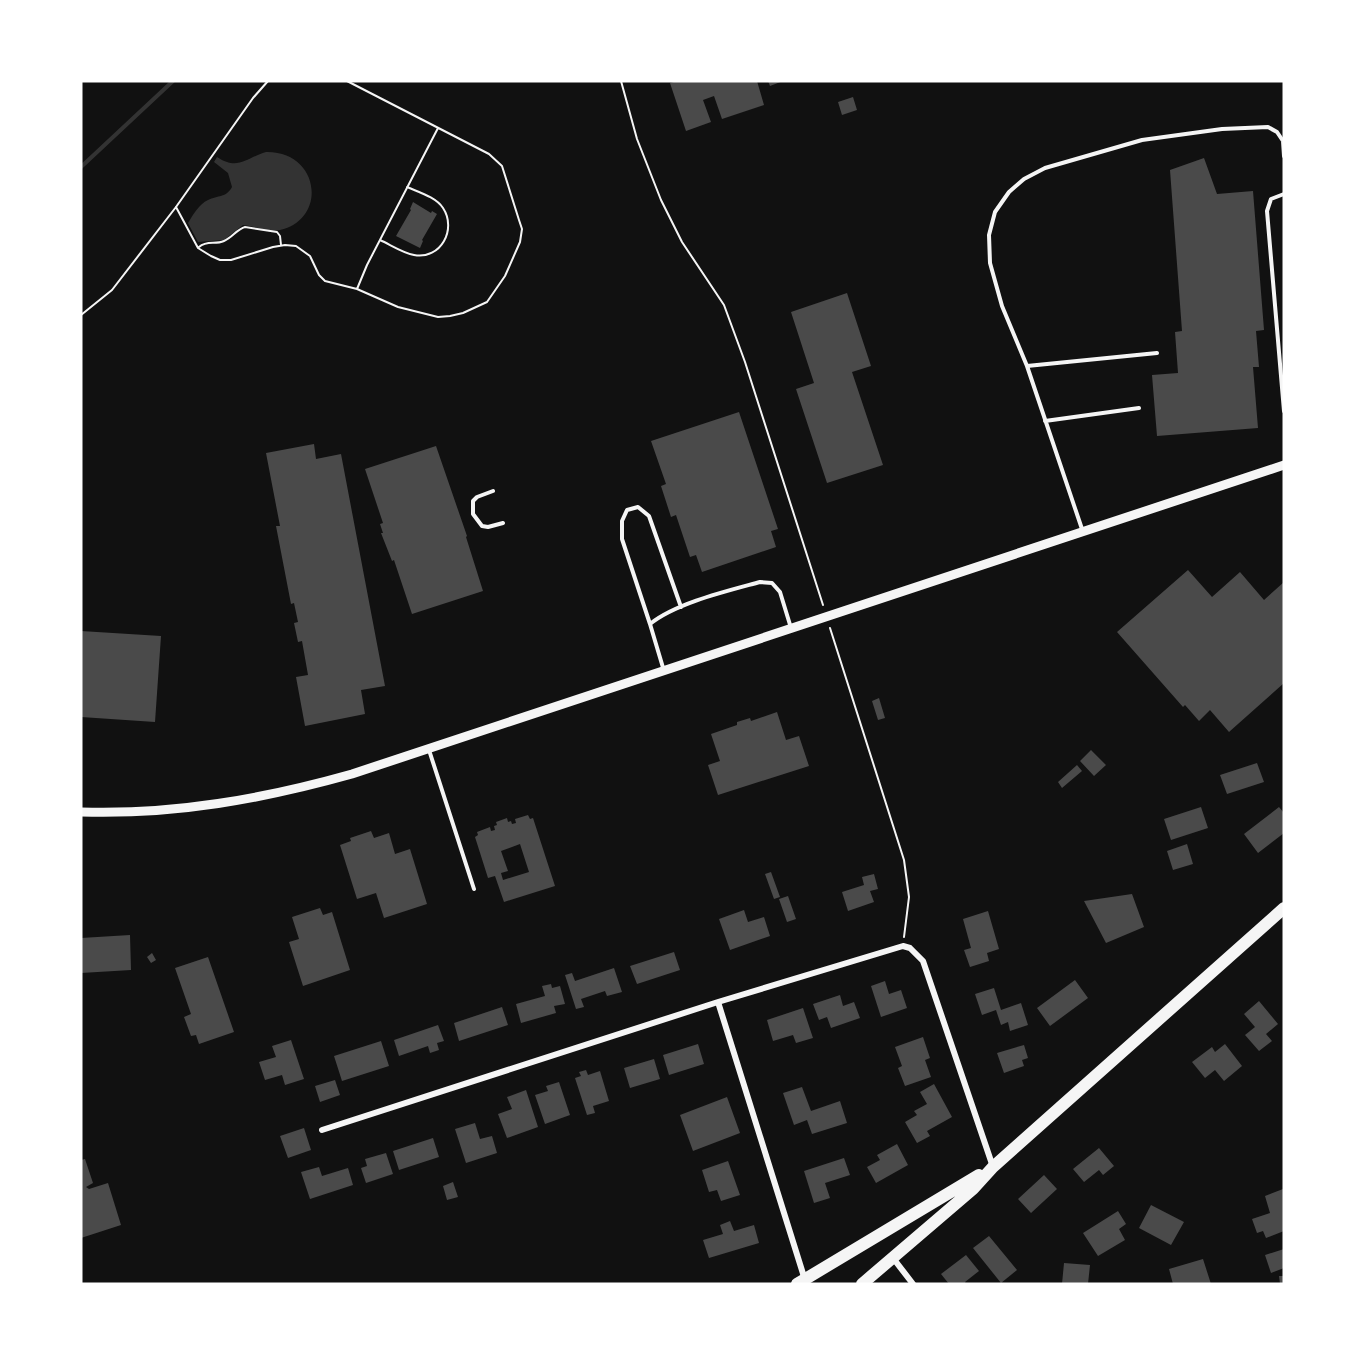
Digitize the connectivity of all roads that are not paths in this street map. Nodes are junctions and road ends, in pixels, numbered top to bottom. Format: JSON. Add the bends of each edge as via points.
{"nodes":[{"id":1,"x":1284,"y":156,"type":"edge"},
{"id":2,"x":1284,"y":194,"type":"edge"},
{"id":3,"x":1157,"y":352,"type":"dead end"},
{"id":4,"x":1028,"y":366,"type":"junction"},
{"id":5,"x":1139,"y":408,"type":"dead end"},
{"id":6,"x":1284,"y":411,"type":"edge"},
{"id":7,"x":1045,"y":421,"type":"junction"},
{"id":8,"x":1284,"y":465,"type":"edge"},
{"id":9,"x":493,"y":491,"type":"dead end"},
{"id":10,"x":503,"y":523,"type":"dead end"},
{"id":11,"x":1083,"y":532,"type":"junction"},
{"id":12,"x":681,"y":607,"type":"junction"},
{"id":13,"x":650,"y":624,"type":"junction"},
{"id":14,"x":791,"y":629,"type":"junction"},
{"id":15,"x":664,"y":671,"type":"junction"},
{"id":16,"x":429,"y":749,"type":"junction"},
{"id":17,"x":81,"y":812,"type":"edge"},
{"id":18,"x":474,"y":889,"type":"dead end"},
{"id":19,"x":1284,"y":908,"type":"edge"},
{"id":20,"x":718,"y":1002,"type":"junction"},
{"id":21,"x":322,"y":1130,"type":"dead end"},
{"id":22,"x":993,"y":1167,"type":"junction"},
{"id":23,"x":893,"y":1258,"type":"junction"},
{"id":24,"x":803,"y":1283,"type":"edge"},
{"id":25,"x":862,"y":1284,"type":"edge"},
{"id":26,"x":913,"y":1284,"type":"edge"}],
"edges":[{"from":1,"to":4,"type":"lane","via":[[1283,141],[1278,132],[1268,127],[1222,129],[1142,140],[1045,168],[1024,179],[995,212],[989,235],[990,262],[1002,306]]},
{"from":2,"to":6,"type":"lane","via":[[1271,199],[1267,211]]},
{"from":3,"to":4,"type":"lane"},
{"from":4,"to":7,"type":"lane"},
{"from":5,"to":7,"type":"lane"},
{"from":7,"to":11,"type":"lane"},
{"from":8,"to":11,"type":"street"},
{"from":9,"to":10,"type":"lane","via":[[473,501],[473,514],[482,526]]},
{"from":11,"to":14,"type":"street"},
{"from":12,"to":13,"type":"lane"},
{"from":12,"to":13,"type":"lane","via":[[649,516],[638,507],[627,510],[622,521],[622,539]]},
{"from":12,"to":14,"type":"lane","via":[[760,582],[772,583],[780,592]]},
{"from":13,"to":15,"type":"lane"},
{"from":14,"to":15,"type":"street"},
{"from":15,"to":16,"type":"street"},
{"from":16,"to":17,"type":"street","via":[[258,798],[158,811]]},
{"from":16,"to":18,"type":"lane"},
{"from":19,"to":22,"type":"highway"},
{"from":20,"to":21,"type":"street"},
{"from":20,"to":22,"type":"street","via":[[903,946],[910,948],[922,961]]},
{"from":20,"to":24,"type":"street"},
{"from":22,"to":23,"type":"highway"},
{"from":22,"to":24,"type":"highway"},
{"from":23,"to":25,"type":"highway"},
{"from":23,"to":26,"type":"street"}]}
